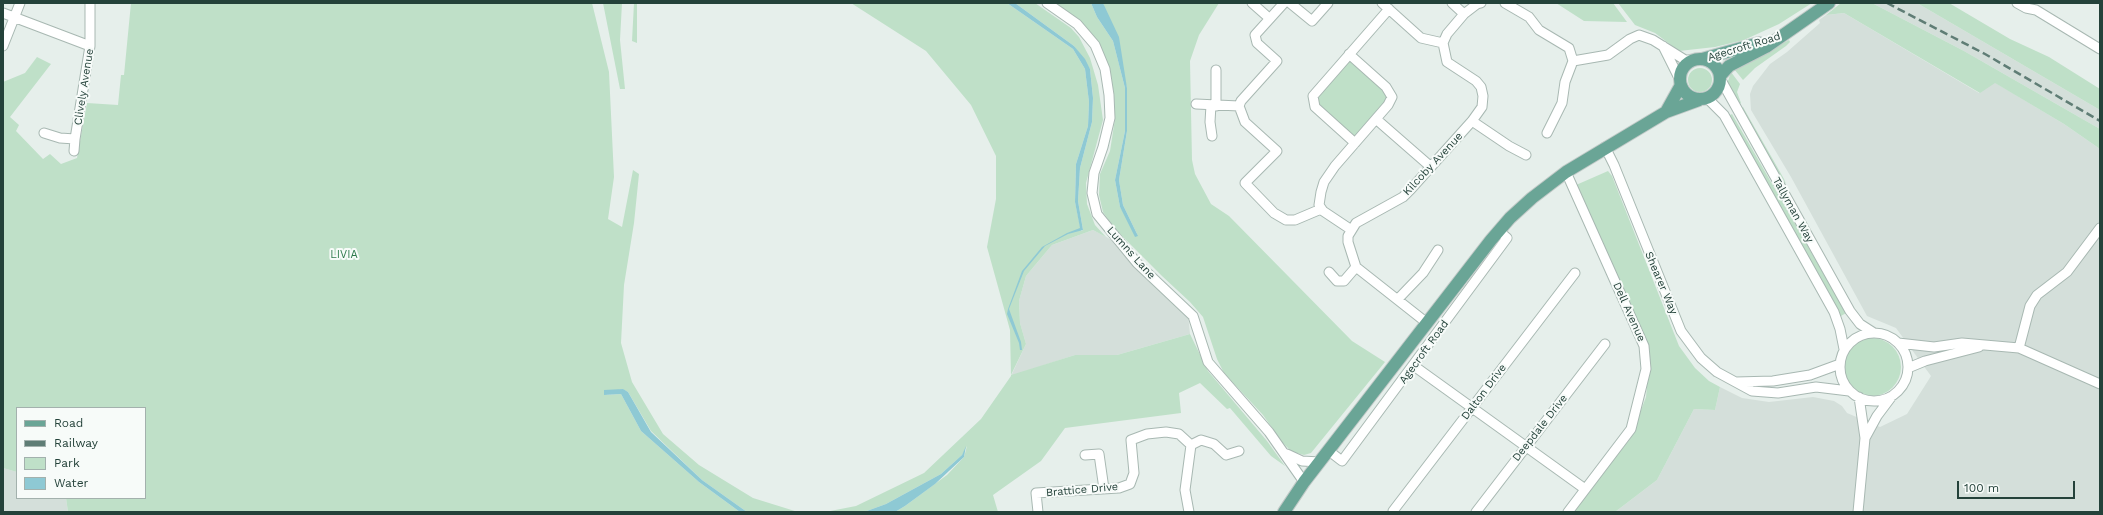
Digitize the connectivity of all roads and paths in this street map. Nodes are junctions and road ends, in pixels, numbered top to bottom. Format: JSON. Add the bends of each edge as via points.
{"nodes":[{"id":1,"x":20,"y":3,"type":"edge"},
{"id":2,"x":90,"y":3,"type":"edge"},
{"id":3,"x":1047,"y":3,"type":"edge"},
{"id":4,"x":1252,"y":3,"type":"edge"},
{"id":5,"x":1284,"y":3,"type":"edge"},
{"id":6,"x":1290,"y":3,"type":"edge"},
{"id":7,"x":1328,"y":3,"type":"edge"},
{"id":8,"x":1452,"y":3,"type":"edge"},
{"id":9,"x":1481,"y":3,"type":"edge"},
{"id":10,"x":1505,"y":3,"type":"edge"},
{"id":11,"x":1829,"y":3,"type":"edge"},
{"id":12,"x":2017,"y":3,"type":"edge"},
{"id":13,"x":1385,"y":6,"type":"edge"},
{"id":14,"x":2038,"y":6,"type":"edge"},
{"id":15,"x":3,"y":13,"type":"edge"},
{"id":16,"x":1464,"y":14,"type":"junction"},
{"id":17,"x":14,"y":17,"type":"junction"},
{"id":18,"x":1269,"y":18,"type":"junction"},
{"id":19,"x":1785,"y":34,"type":"junction"},
{"id":20,"x":1443,"y":43,"type":"junction"},
{"id":21,"x":3,"y":46,"type":"edge"},
{"id":22,"x":90,"y":46,"type":"junction"},
{"id":23,"x":1663,"y":46,"type":"junction"},
{"id":24,"x":2100,"y":49,"type":"edge"},
{"id":25,"x":1349,"y":54,"type":"junction"},
{"id":26,"x":1698,"y":60,"type":"junction"},
{"id":27,"x":1573,"y":61,"type":"junction"},
{"id":28,"x":1216,"y":70,"type":"dead end"},
{"id":29,"x":1720,"y":78,"type":"junction"},
{"id":30,"x":1681,"y":83,"type":"junction"},
{"id":31,"x":1703,"y":99,"type":"junction"},
{"id":32,"x":1196,"y":104,"type":"dead end"},
{"id":33,"x":1213,"y":105,"type":"junction"},
{"id":34,"x":1239,"y":106,"type":"junction"},
{"id":35,"x":1666,"y":112,"type":"junction"},
{"id":36,"x":1376,"y":119,"type":"junction"},
{"id":37,"x":1472,"y":121,"type":"junction"},
{"id":38,"x":1552,"y":130,"type":"dead end"},
{"id":39,"x":44,"y":133,"type":"dead end"},
{"id":40,"x":1212,"y":136,"type":"dead end"},
{"id":41,"x":76,"y":139,"type":"junction"},
{"id":42,"x":1355,"y":143,"type":"junction"},
{"id":43,"x":1605,"y":147,"type":"junction"},
{"id":44,"x":74,"y":151,"type":"dead end"},
{"id":45,"x":1527,"y":156,"type":"dead end"},
{"id":46,"x":1431,"y":168,"type":"junction"},
{"id":47,"x":1566,"y":172,"type":"junction"},
{"id":48,"x":1321,"y":209,"type":"junction"},
{"id":49,"x":2100,"y":228,"type":"edge"},
{"id":50,"x":1350,"y":229,"type":"junction"},
{"id":51,"x":1499,"y":231,"type":"junction"},
{"id":52,"x":1438,"y":250,"type":"dead end"},
{"id":53,"x":1356,"y":268,"type":"junction"},
{"id":54,"x":1329,"y":272,"type":"dead end"},
{"id":55,"x":1575,"y":273,"type":"dead end"},
{"id":56,"x":1398,"y":299,"type":"junction"},
{"id":57,"x":1427,"y":323,"type":"junction"},
{"id":58,"x":1874,"y":332,"type":"junction"},
{"id":59,"x":1898,"y":343,"type":"junction"},
{"id":60,"x":1605,"y":344,"type":"dead end"},
{"id":61,"x":1986,"y":345,"type":"junction"},
{"id":62,"x":2018,"y":348,"type":"junction"},
{"id":63,"x":1844,"y":349,"type":"junction"},
{"id":64,"x":1840,"y":364,"type":"junction"},
{"id":65,"x":1414,"y":366,"type":"junction"},
{"id":66,"x":1908,"y":368,"type":"junction"},
{"id":67,"x":1735,"y":382,"type":"junction"},
{"id":68,"x":2100,"y":384,"type":"edge"},
{"id":69,"x":1850,"y":391,"type":"junction"},
{"id":70,"x":1892,"y":395,"type":"junction"},
{"id":71,"x":1859,"y":397,"type":"junction"},
{"id":72,"x":1472,"y":408,"type":"junction"},
{"id":73,"x":1865,"y":438,"type":"junction"},
{"id":74,"x":1191,"y":445,"type":"junction"},
{"id":75,"x":1526,"y":447,"type":"junction"},
{"id":76,"x":1239,"y":451,"type":"dead end"},
{"id":77,"x":1329,"y":451,"type":"junction"},
{"id":78,"x":1284,"y":452,"type":"junction"},
{"id":79,"x":1084,"y":455,"type":"dead end"},
{"id":80,"x":1320,"y":462,"type":"junction"},
{"id":81,"x":1304,"y":482,"type":"junction"},
{"id":82,"x":1104,"y":489,"type":"junction"},
{"id":83,"x":1585,"y":489,"type":"junction"},
{"id":84,"x":1393,"y":511,"type":"dead end"},
{"id":85,"x":1038,"y":512,"type":"edge"},
{"id":86,"x":1189,"y":512,"type":"edge"},
{"id":87,"x":1284,"y":512,"type":"edge"},
{"id":88,"x":1476,"y":512,"type":"edge"},
{"id":89,"x":1568,"y":512,"type":"edge"},
{"id":90,"x":1858,"y":512,"type":"edge"}],
"edges":[{"from":1,"to":17,"type":"street"},
{"from":2,"to":22,"type":"street","name":"Clively Avenue"},
{"from":3,"to":78,"type":"street","name":"Lumns Lane","via":[[1077,24],[1095,45],[1105,69],[1110,118],[1104,147],[1094,173],[1092,193],[1097,214],[1137,263],[1193,316],[1208,362]]},
{"from":4,"to":18,"type":"street"},
{"from":5,"to":18,"type":"street"},
{"from":6,"to":7,"type":"street","via":[[1312,21]]},
{"from":8,"to":16,"type":"street"},
{"from":9,"to":16,"type":"street"},
{"from":10,"to":27,"type":"street","via":[[1529,17],[1539,30],[1569,48]]},
{"from":11,"to":19,"type":"main road","name":"Agecroft Road"},
{"from":12,"to":14,"type":"street","via":[[2026,8]]},
{"from":13,"to":20,"type":"street","via":[[1421,38]]},
{"from":13,"to":25,"type":"street"},
{"from":14,"to":24,"type":"street"},
{"from":15,"to":17,"type":"street"},
{"from":16,"to":20,"type":"street","via":[[1447,34]]},
{"from":17,"to":21,"type":"street"},
{"from":17,"to":22,"type":"street"},
{"from":18,"to":34,"type":"street","via":[[1255,34],[1255,39],[1277,61]]},
{"from":19,"to":26,"type":"main road","name":"Agecroft Road","via":[[1752,46]]},
{"from":19,"to":29,"type":"main road","name":"Agecroft Road","via":[[1729,66]]},
{"from":20,"to":37,"type":"street","name":"Kilcoby Avenue","via":[[1447,62],[1476,81],[1481,88],[1482,107]]},
{"from":22,"to":41,"type":"street","name":"Clively Avenue"},
{"from":23,"to":26,"type":"street","via":[[1685,60]]},
{"from":23,"to":27,"type":"street","via":[[1639,35],[1608,55]]},
{"from":23,"to":30,"type":"street"},
{"from":25,"to":36,"type":"street","via":[[1392,95],[1390,102]]},
{"from":25,"to":42,"type":"street","via":[[1318,89],[1312,100],[1319,111]]},
{"from":26,"to":29,"type":"main road","via":[[1714,65]]},
{"from":26,"to":30,"type":"main road","via":[[1684,68]]},
{"from":27,"to":38,"type":"street"},
{"from":28,"to":33,"type":"street"},
{"from":29,"to":31,"type":"main road","via":[[1717,91]]},
{"from":29,"to":58,"type":"street","name":"Tallyman Way","via":[[1850,312],[1860,324]]},
{"from":30,"to":31,"type":"main road","via":[[1686,93]]},
{"from":30,"to":35,"type":"main road"},
{"from":31,"to":35,"type":"main road","name":"Agecroft Road"},
{"from":31,"to":63,"type":"street","name":"Tallyman Way","via":[[1724,115],[1834,312]]},
{"from":32,"to":33,"type":"street"},
{"from":33,"to":34,"type":"street"},
{"from":33,"to":40,"type":"street","via":[[1210,122]]},
{"from":34,"to":48,"type":"street","via":[[1245,122],[1277,151],[1245,183],[1274,213],[1286,220],[1295,220]]},
{"from":35,"to":43,"type":"main road","name":"Agecroft Road"},
{"from":36,"to":42,"type":"street"},
{"from":36,"to":46,"type":"street"},
{"from":37,"to":45,"type":"street"},
{"from":37,"to":46,"type":"street","name":"Kilcoby Avenue"},
{"from":39,"to":41,"type":"street","name":"Clively Avenue"},
{"from":41,"to":44,"type":"street"},
{"from":42,"to":48,"type":"street","via":[[1324,182],[1320,199]]},
{"from":43,"to":47,"type":"main road","name":"Agecroft Road"},
{"from":43,"to":67,"type":"street","name":"Shearer Way","via":[[1681,331],[1700,358]]},
{"from":46,"to":50,"type":"street","name":"Kilcoby Avenue","via":[[1403,197],[1356,223]]},
{"from":47,"to":51,"type":"main road","name":"Agecroft Road","via":[[1532,198]]},
{"from":47,"to":83,"type":"street","name":"Dell Avenue","via":[[1644,346],[1646,369],[1631,429]]},
{"from":48,"to":50,"type":"street"},
{"from":49,"to":62,"type":"street","via":[[2067,272],[2037,295],[2030,306]]},
{"from":50,"to":53,"type":"street","via":[[1348,242]]},
{"from":51,"to":57,"type":"main road","name":"Agecroft Road"},
{"from":51,"to":65,"type":"street","name":"Agecroft Road","via":[[1507,238]]},
{"from":52,"to":56,"type":"street","via":[[1423,273]]},
{"from":53,"to":54,"type":"street","via":[[1344,281],[1337,281]]},
{"from":53,"to":56,"type":"street"},
{"from":55,"to":72,"type":"street","name":"Dalton Drive"},
{"from":56,"to":57,"type":"street"},
{"from":57,"to":77,"type":"main road","name":"Agecroft Road"},
{"from":58,"to":59,"type":"street","via":[[1891,337]]},
{"from":58,"to":63,"type":"street","via":[[1857,337]]},
{"from":59,"to":61,"type":"street","via":[[1934,347],[1962,343]]},
{"from":59,"to":66,"type":"street","via":[[1905,355]]},
{"from":60,"to":75,"type":"street","name":"Deepdale Drive"},
{"from":61,"to":62,"type":"street"},
{"from":61,"to":66,"type":"street"},
{"from":62,"to":68,"type":"street"},
{"from":63,"to":64,"type":"street"},
{"from":64,"to":67,"type":"street","via":[[1803,376],[1773,381]]},
{"from":64,"to":69,"type":"street","via":[[1840,374]]},
{"from":65,"to":72,"type":"street"},
{"from":65,"to":77,"type":"street","name":"Agecroft Road","via":[[1342,461]]},
{"from":66,"to":70,"type":"street","via":[[1903,384]]},
{"from":67,"to":69,"type":"street","name":"Shearer Way","via":[[1752,391],[1778,393],[1816,387]]},
{"from":69,"to":71,"type":"street"},
{"from":70,"to":71,"type":"street","via":[[1870,401]]},
{"from":70,"to":73,"type":"street"},
{"from":71,"to":73,"type":"street"},
{"from":72,"to":75,"type":"street"},
{"from":72,"to":84,"type":"street","name":"Dalton Drive"},
{"from":73,"to":90,"type":"street"},
{"from":74,"to":76,"type":"street","via":[[1201,440],[1214,444],[1226,455]]},
{"from":74,"to":82,"type":"street","name":"Brattice Drive","via":[[1179,434],[1166,432],[1147,434],[1131,440],[1134,473],[1130,484]]},
{"from":74,"to":86,"type":"street","via":[[1185,490]]},
{"from":75,"to":83,"type":"street"},
{"from":75,"to":88,"type":"street","name":"Deepdale Drive"},
{"from":77,"to":80,"type":"main road","name":"Agecroft Road"},
{"from":78,"to":80,"type":"street","via":[[1302,461]]},
{"from":78,"to":81,"type":"street","name":"Lumns Lane"},
{"from":79,"to":82,"type":"street","via":[[1099,454]]},
{"from":80,"to":81,"type":"main road","name":"Agecroft Road"},
{"from":81,"to":87,"type":"main road","name":"Agecroft Road"},
{"from":82,"to":85,"type":"street","name":"Brattice Drive","via":[[1036,493]]},
{"from":83,"to":89,"type":"street","name":"Dell Avenue"}]}
